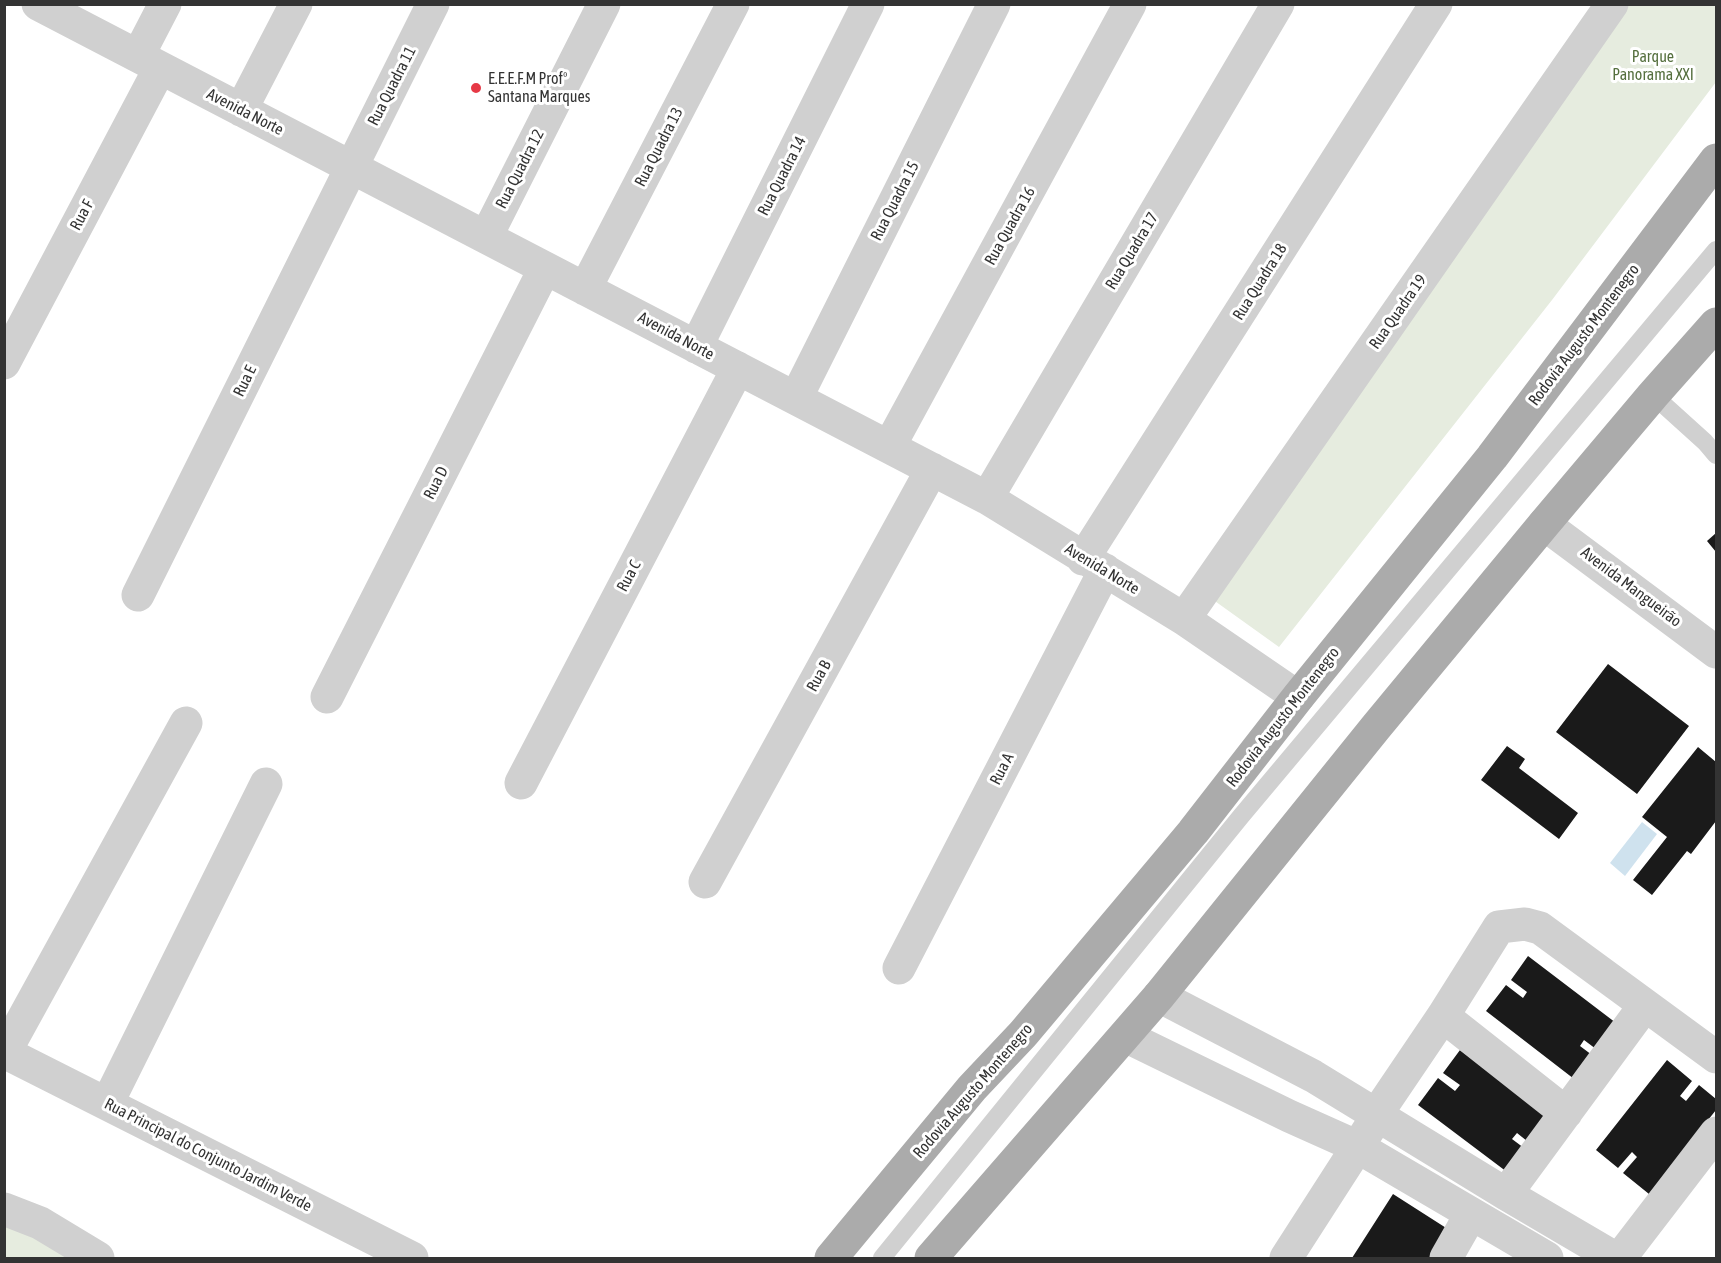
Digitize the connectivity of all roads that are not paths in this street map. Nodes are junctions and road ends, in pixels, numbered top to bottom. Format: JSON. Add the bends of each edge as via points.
{"nodes":[{"id":1,"x":165,"y":4,"type":"edge"},
{"id":2,"x":297,"y":4,"type":"edge"},
{"id":3,"x":433,"y":4,"type":"edge"},
{"id":4,"x":604,"y":4,"type":"edge"},
{"id":5,"x":733,"y":4,"type":"edge"},
{"id":6,"x":868,"y":4,"type":"edge"},
{"id":7,"x":994,"y":4,"type":"edge"},
{"id":8,"x":1130,"y":4,"type":"edge"},
{"id":9,"x":1278,"y":4,"type":"edge"},
{"id":10,"x":1436,"y":4,"type":"edge"},
{"id":11,"x":1612,"y":4,"type":"edge"},
{"id":12,"x":39,"y":5,"type":"edge"},
{"id":13,"x":149,"y":62,"type":"junction"},
{"id":14,"x":242,"y":110,"type":"junction"},
{"id":15,"x":1716,"y":160,"type":"edge"},
{"id":16,"x":351,"y":167,"type":"junction"},
{"id":17,"x":486,"y":237,"type":"junction"},
{"id":18,"x":1713,"y":252,"type":"edge"},
{"id":19,"x":545,"y":268,"type":"junction"},
{"id":20,"x":585,"y":289,"type":"junction"},
{"id":21,"x":1713,"y":338,"type":"edge"},
{"id":22,"x":696,"y":346,"type":"junction"},
{"id":23,"x":4,"y":363,"type":"edge"},
{"id":24,"x":738,"y":368,"type":"junction"},
{"id":25,"x":1653,"y":395,"type":"junction"},
{"id":26,"x":796,"y":398,"type":"junction"},
{"id":27,"x":889,"y":447,"type":"junction"},
{"id":28,"x":1716,"y":455,"type":"edge"},
{"id":29,"x":932,"y":469,"type":"junction"},
{"id":30,"x":987,"y":498,"type":"junction"},
{"id":31,"x":1544,"y":524,"type":"junction"},
{"id":32,"x":1094,"y":564,"type":"junction"},
{"id":33,"x":138,"y":595,"type":"dead end"},
{"id":34,"x":1184,"y":620,"type":"junction"},
{"id":35,"x":1716,"y":652,"type":"edge"},
{"id":36,"x":327,"y":697,"type":"dead end"},
{"id":37,"x":1298,"y":697,"type":"junction"},
{"id":38,"x":186,"y":723,"type":"dead end"},
{"id":39,"x":521,"y":783,"type":"dead end"},
{"id":40,"x":266,"y":784,"type":"dead end"},
{"id":41,"x":705,"y":882,"type":"dead end"},
{"id":42,"x":899,"y":968,"type":"dead end"},
{"id":43,"x":1159,"y":996,"type":"junction"},
{"id":44,"x":1645,"y":1005,"type":"junction"},
{"id":45,"x":1443,"y":1016,"type":"junction"},
{"id":46,"x":1125,"y":1036,"type":"junction"},
{"id":47,"x":5,"y":1052,"type":"edge"},
{"id":48,"x":1716,"y":1058,"type":"edge"},
{"id":49,"x":107,"y":1104,"type":"junction"},
{"id":50,"x":1566,"y":1113,"type":"junction"},
{"id":51,"x":1376,"y":1115,"type":"junction"},
{"id":52,"x":1716,"y":1133,"type":"edge"},
{"id":53,"x":1356,"y":1146,"type":"junction"},
{"id":54,"x":1506,"y":1194,"type":"junction"},
{"id":55,"x":4,"y":1209,"type":"edge"},
{"id":56,"x":1472,"y":1214,"type":"junction"},
{"id":57,"x":98,"y":1258,"type":"edge"},
{"id":58,"x":412,"y":1258,"type":"edge"},
{"id":59,"x":831,"y":1258,"type":"edge"},
{"id":60,"x":882,"y":1258,"type":"edge"},
{"id":61,"x":930,"y":1258,"type":"edge"},
{"id":62,"x":1286,"y":1258,"type":"edge"},
{"id":63,"x":1446,"y":1258,"type":"edge"},
{"id":64,"x":1547,"y":1258,"type":"edge"},
{"id":65,"x":1615,"y":1258,"type":"edge"},
{"id":66,"x":1620,"y":1258,"type":"edge"}],
"edges":[{"from":1,"to":13,"type":"street","name":"Rua F"},
{"from":2,"to":14,"type":"street"},
{"from":3,"to":16,"type":"street","name":"Rua Quadra 11"},
{"from":4,"to":17,"type":"street","name":"Rua Quadra 12"},
{"from":5,"to":20,"type":"street","name":"Rua Quadra 13"},
{"from":6,"to":22,"type":"street","name":"Rua Quadra 14"},
{"from":7,"to":26,"type":"street","name":"Rua Quadra 15"},
{"from":8,"to":27,"type":"street","name":"Rua Quadra 16"},
{"from":9,"to":30,"type":"street","name":"Rua Quadra 17"},
{"from":10,"to":32,"type":"street","name":"Rua Quadra 18"},
{"from":11,"to":34,"type":"street","name":"Rua Quadra 19"},
{"from":12,"to":13,"type":"street","name":"Avenida Norte"},
{"from":13,"to":14,"type":"street","name":"Avenida Norte"},
{"from":13,"to":23,"type":"street","name":"Rua F"},
{"from":14,"to":16,"type":"street","name":"Avenida Norte"},
{"from":15,"to":37,"type":"main road","name":"Rodovia Augusto Montenegro","via":[[1492,457]]},
{"from":16,"to":17,"type":"street","name":"Avenida Norte"},
{"from":16,"to":33,"type":"street","name":"Rua E"},
{"from":17,"to":19,"type":"street","name":"Avenida Norte"},
{"from":18,"to":60,"type":"lane","via":[[1242,815]]},
{"from":19,"to":20,"type":"street","name":"Avenida Norte"},
{"from":19,"to":36,"type":"street","name":"Rua D"},
{"from":20,"to":22,"type":"street","name":"Avenida Norte"},
{"from":21,"to":25,"type":"main road"},
{"from":22,"to":24,"type":"street","name":"Avenida Norte"},
{"from":24,"to":26,"type":"street","name":"Avenida Norte"},
{"from":24,"to":39,"type":"street","name":"Rua C"},
{"from":25,"to":28,"type":"lane"},
{"from":25,"to":31,"type":"main road"},
{"from":26,"to":27,"type":"street","name":"Avenida Norte"},
{"from":27,"to":29,"type":"street","name":"Avenida Norte"},
{"from":29,"to":30,"type":"street","name":"Avenida Norte"},
{"from":29,"to":41,"type":"street","name":"Rua B"},
{"from":30,"to":32,"type":"street","name":"Avenida Norte"},
{"from":31,"to":35,"type":"street","name":"Avenida Mangueirão"},
{"from":31,"to":43,"type":"main road"},
{"from":32,"to":34,"type":"street","name":"Avenida Norte"},
{"from":32,"to":42,"type":"street","name":"Rua A"},
{"from":34,"to":37,"type":"street","name":"Avenida Norte"},
{"from":37,"to":59,"type":"main road","name":"Rodovia Augusto Montenegro","via":[[1179,849]]},
{"from":38,"to":47,"type":"street"},
{"from":40,"to":49,"type":"street"},
{"from":43,"to":46,"type":"main road"},
{"from":43,"to":51,"type":"street","via":[[1313,1076]]},
{"from":44,"to":45,"type":"street","via":[[1540,928],[1525,924],[1499,927]]},
{"from":44,"to":48,"type":"street"},
{"from":44,"to":50,"type":"street"},
{"from":45,"to":50,"type":"street"},
{"from":45,"to":51,"type":"street"},
{"from":46,"to":53,"type":"street"},
{"from":46,"to":61,"type":"main road"},
{"from":47,"to":49,"type":"street","name":"Rua Principal do Conjunto Jardim Verde"},
{"from":49,"to":58,"type":"street","name":"Rua Principal do Conjunto Jardim Verde"},
{"from":50,"to":54,"type":"street"},
{"from":51,"to":53,"type":"street"},
{"from":51,"to":54,"type":"street"},
{"from":52,"to":66,"type":"street"},
{"from":53,"to":56,"type":"street"},
{"from":53,"to":62,"type":"street"},
{"from":54,"to":65,"type":"street"},
{"from":55,"to":57,"type":"street","via":[[40,1223]]},
{"from":56,"to":63,"type":"street"},
{"from":56,"to":64,"type":"street"}]}
